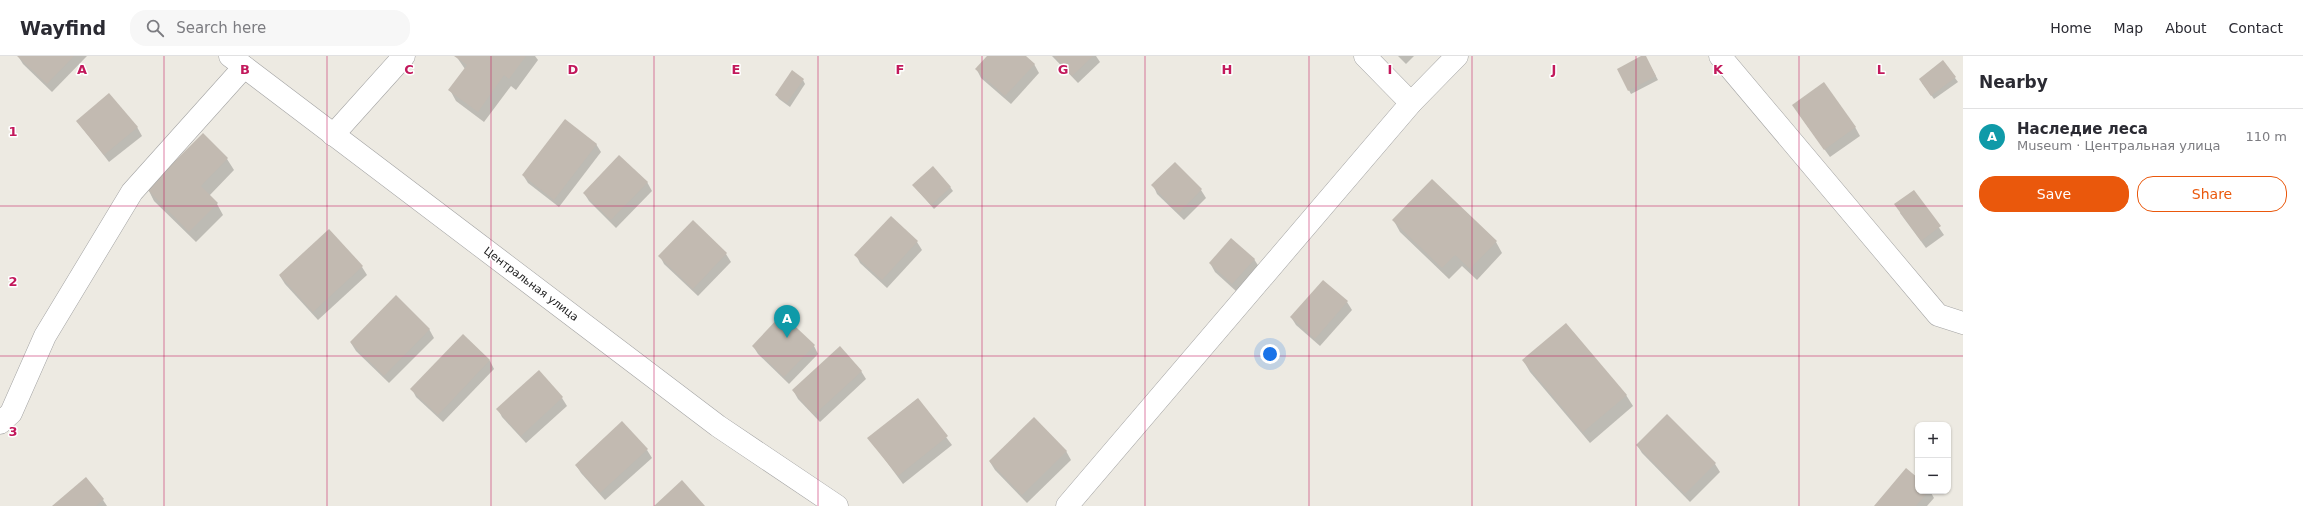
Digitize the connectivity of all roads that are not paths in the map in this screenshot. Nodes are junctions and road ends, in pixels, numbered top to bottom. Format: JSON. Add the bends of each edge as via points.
{"nodes":[{"id":1,"x":404,"y":56,"type":"edge"},
{"id":2,"x":1365,"y":56,"type":"edge"},
{"id":3,"x":1457,"y":56,"type":"edge"},
{"id":4,"x":1720,"y":56,"type":"edge"},
{"id":5,"x":237,"y":62,"type":"edge"},
{"id":6,"x":1411,"y":103,"type":"junction"},
{"id":7,"x":333,"y":134,"type":"junction"},
{"id":8,"x":1963,"y":323,"type":"edge"},
{"id":9,"x":0,"y":423,"type":"edge"},
{"id":10,"x":837,"y":506,"type":"edge"},
{"id":11,"x":1067,"y":506,"type":"edge"}],
"edges":[{"from":1,"to":7,"type":"street"},
{"from":2,"to":6,"type":"street"},
{"from":3,"to":6,"type":"street"},
{"from":4,"to":8,"type":"street","via":[[1938,315]]},
{"from":5,"to":7,"type":"street","name":"Центральная улица"},
{"from":5,"to":9,"type":"street","via":[[132,192],[46,336],[11,413]]},
{"from":6,"to":11,"type":"street"},
{"from":7,"to":10,"type":"street","name":"Центральная улица","via":[[718,426]]}]}
